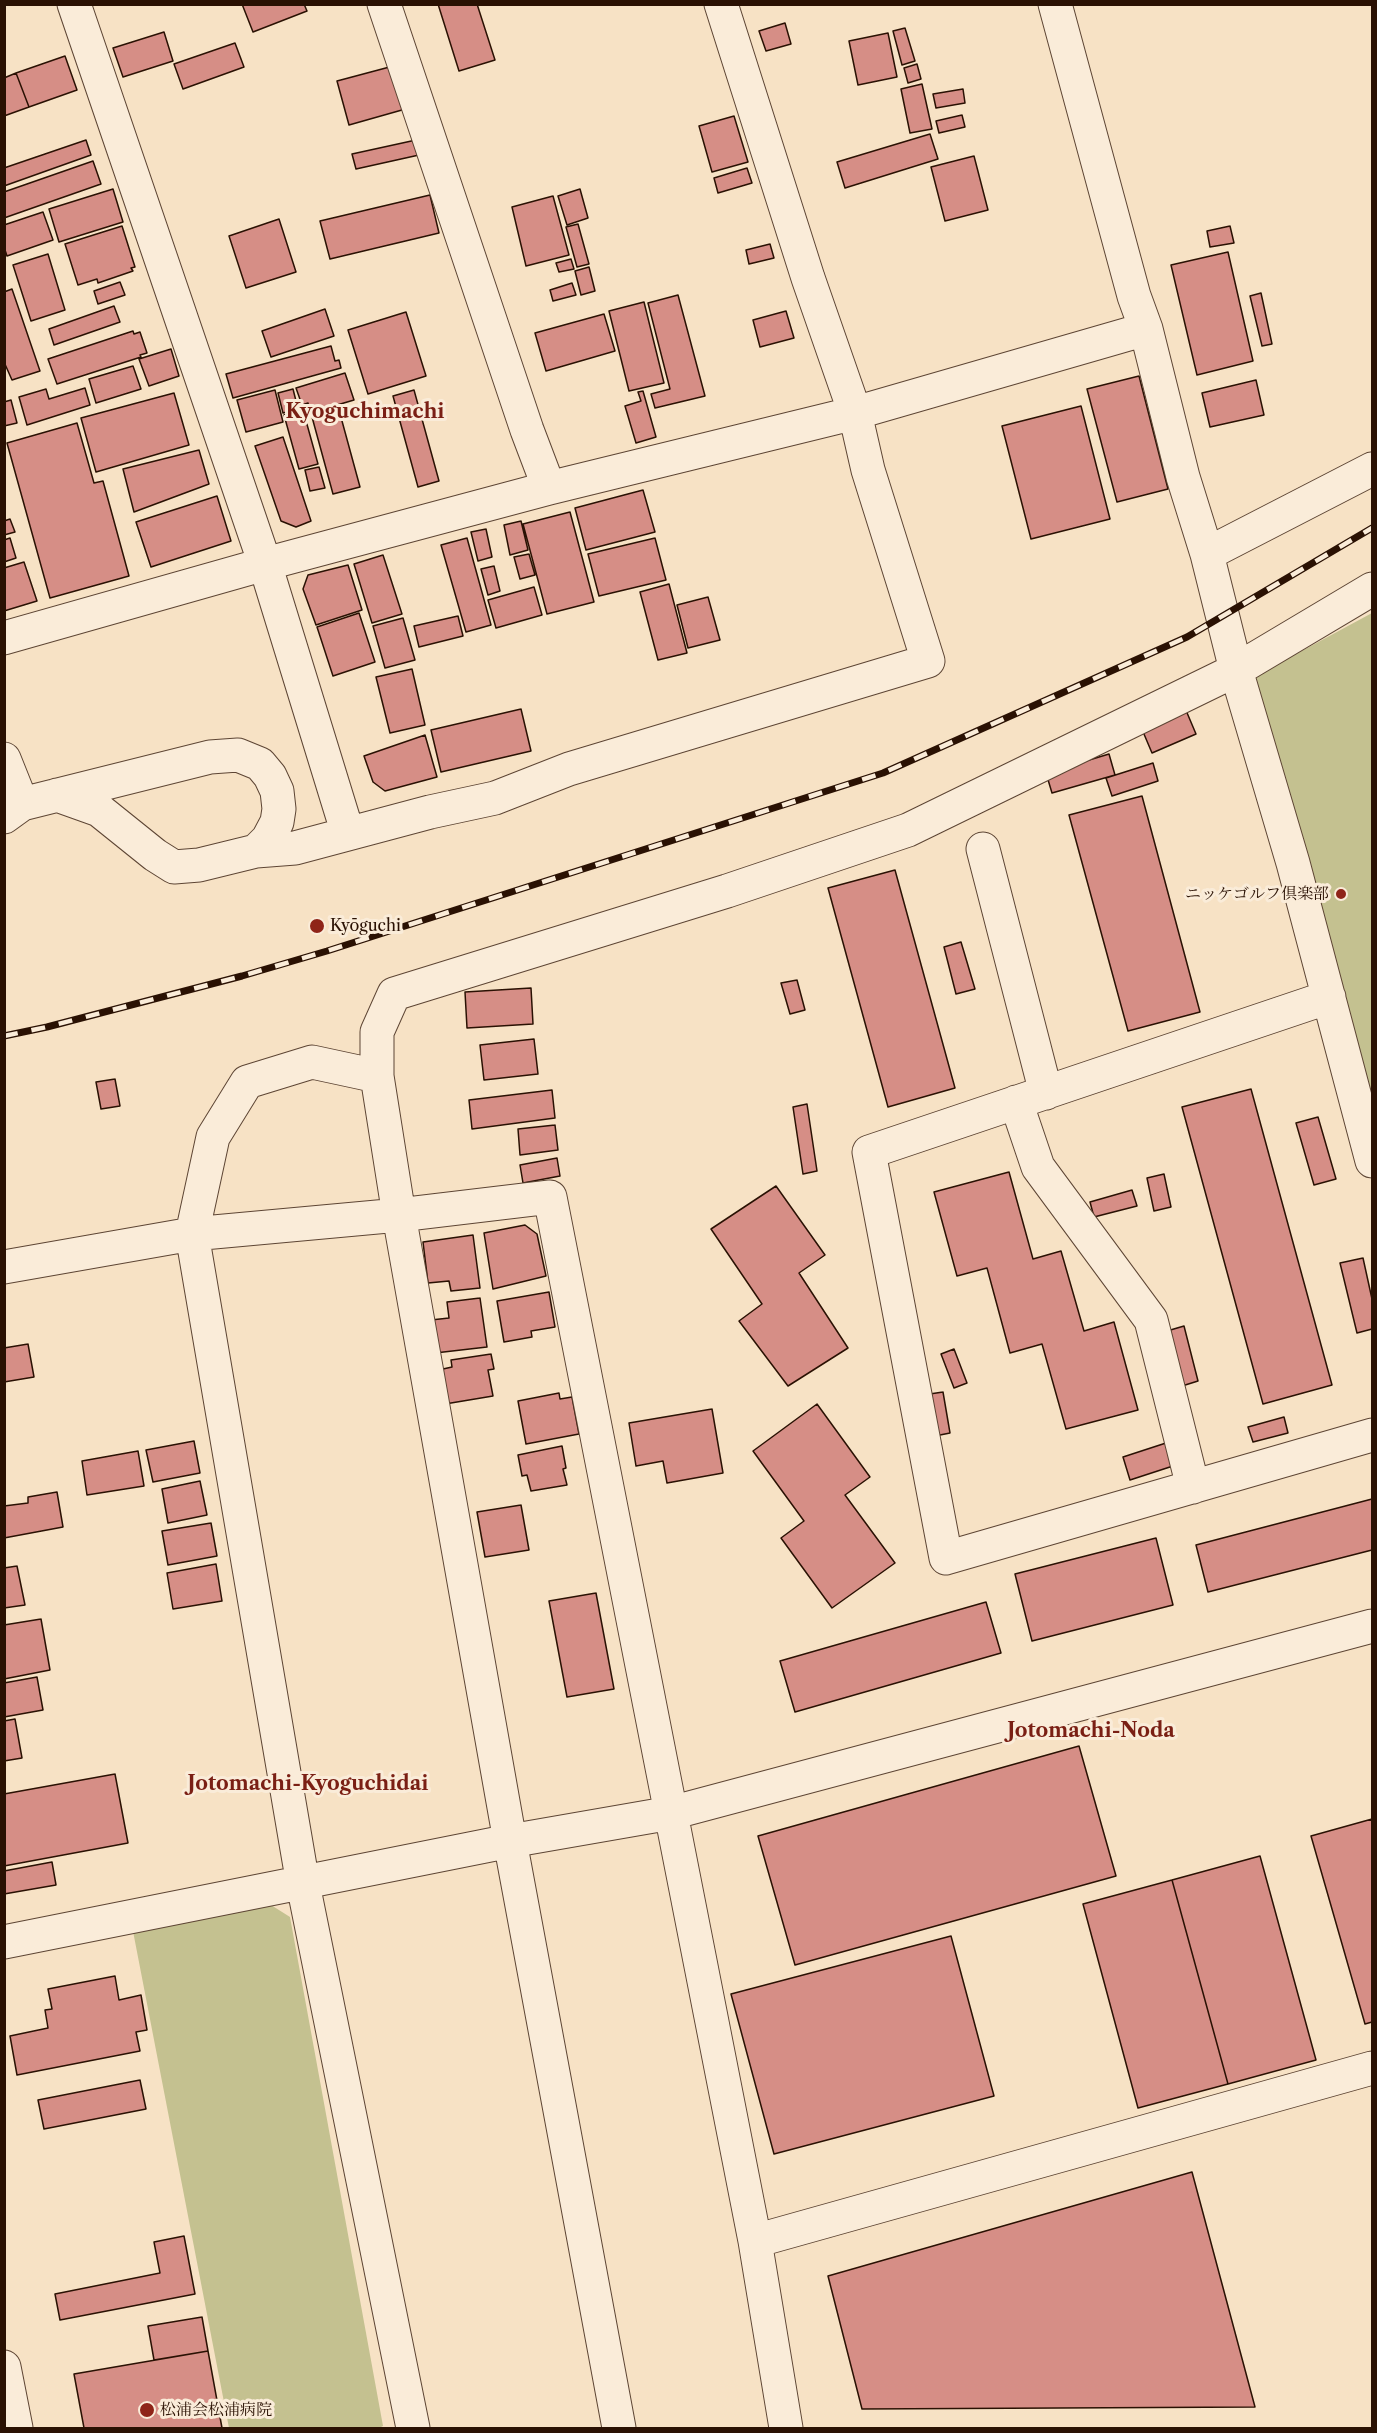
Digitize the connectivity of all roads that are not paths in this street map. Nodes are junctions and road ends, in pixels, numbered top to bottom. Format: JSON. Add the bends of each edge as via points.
{"nodes":[{"id":1,"x":74,"y":4,"type":"edge"},
{"id":2,"x":384,"y":4,"type":"edge"},
{"id":3,"x":721,"y":4,"type":"edge"},
{"id":4,"x":1055,"y":4,"type":"edge"},
{"id":5,"x":1146,"y":329,"type":"junction"},
{"id":6,"x":855,"y":413,"type":"junction"},
{"id":7,"x":1372,"y":469,"type":"edge"},
{"id":8,"x":549,"y":488,"type":"junction"},
{"id":9,"x":1207,"y":554,"type":"junction"},
{"id":10,"x":265,"y":564,"type":"junction"},
{"id":11,"x":1372,"y":589,"type":"edge"},
{"id":12,"x":4,"y":638,"type":"edge"},
{"id":13,"x":1236,"y":670,"type":"junction"},
{"id":14,"x":4,"y":759,"type":"edge"},
{"id":15,"x":57,"y":795,"type":"junction"},
{"id":16,"x":13,"y":810,"type":"edge"},
{"id":17,"x":348,"y":834,"type":"junction"},
{"id":18,"x":982,"y":849,"type":"dead end"},
{"id":19,"x":256,"y":851,"type":"junction"},
{"id":20,"x":1329,"y":997,"type":"junction"},
{"id":21,"x":377,"y":1076,"type":"junction"},
{"id":22,"x":1031,"y":1097,"type":"junction"},
{"id":23,"x":1372,"y":1161,"type":"edge"},
{"id":24,"x":399,"y":1215,"type":"junction"},
{"id":25,"x":192,"y":1234,"type":"junction"},
{"id":26,"x":4,"y":1266,"type":"edge"},
{"id":27,"x":1372,"y":1435,"type":"edge"},
{"id":28,"x":1193,"y":1487,"type":"junction"},
{"id":29,"x":1372,"y":1626,"type":"edge"},
{"id":30,"x":671,"y":1813,"type":"junction"},
{"id":31,"x":510,"y":1842,"type":"junction"},
{"id":32,"x":303,"y":1884,"type":"junction"},
{"id":33,"x":4,"y":1942,"type":"edge"},
{"id":34,"x":1372,"y":2068,"type":"edge"},
{"id":35,"x":755,"y":2241,"type":"junction"},
{"id":36,"x":4,"y":2367,"type":"edge"},
{"id":37,"x":16,"y":2428,"type":"edge"},
{"id":38,"x":413,"y":2428,"type":"edge"},
{"id":39,"x":619,"y":2428,"type":"edge"},
{"id":40,"x":786,"y":2428,"type":"edge"}],
"edges":[{"from":1,"to":10,"type":"street"},
{"from":2,"to":8,"type":"street"},
{"from":3,"to":6,"type":"street"},
{"from":4,"to":5,"type":"street"},
{"from":5,"to":6,"type":"street"},
{"from":5,"to":9,"type":"street","via":[[1183,477]]},
{"from":6,"to":8,"type":"street"},
{"from":6,"to":17,"type":"street","via":[[868,470],[928,661],[569,769],[495,798]]},
{"from":7,"to":9,"type":"street"},
{"from":8,"to":10,"type":"street"},
{"from":9,"to":13,"type":"street"},
{"from":10,"to":12,"type":"street"},
{"from":10,"to":17,"type":"street"},
{"from":11,"to":13,"type":"street"},
{"from":13,"to":20,"type":"street"},
{"from":13,"to":21,"type":"street","via":[[908,830],[727,891],[394,994],[377,1032]]},
{"from":14,"to":16,"type":"street"},
{"from":15,"to":16,"type":"street"},
{"from":15,"to":19,"type":"street","via":[[99,810],[174,867]]},
{"from":15,"to":19,"type":"street","via":[[210,757],[250,758],[270,776],[279,809],[268,839]]},
{"from":17,"to":19,"type":"street","via":[[296,848]]},
{"from":18,"to":22,"type":"street"},
{"from":20,"to":22,"type":"street"},
{"from":20,"to":23,"type":"street"},
{"from":21,"to":24,"type":"street"},
{"from":21,"to":25,"type":"street","via":[[312,1062],[247,1082],[213,1137]]},
{"from":22,"to":28,"type":"street","via":[[1038,1167],[1151,1320]]},
{"from":22,"to":28,"type":"street","via":[[869,1152],[946,1558]]},
{"from":24,"to":25,"type":"street"},
{"from":24,"to":30,"type":"street","via":[[550,1197]]},
{"from":24,"to":31,"type":"street"},
{"from":25,"to":26,"type":"street"},
{"from":25,"to":32,"type":"street"},
{"from":27,"to":28,"type":"street"},
{"from":29,"to":30,"type":"street"},
{"from":30,"to":31,"type":"street"},
{"from":30,"to":35,"type":"street"},
{"from":31,"to":32,"type":"street"},
{"from":31,"to":39,"type":"street"},
{"from":32,"to":33,"type":"street"},
{"from":32,"to":38,"type":"street"},
{"from":34,"to":35,"type":"street"},
{"from":35,"to":40,"type":"street"},
{"from":36,"to":37,"type":"street"}]}
